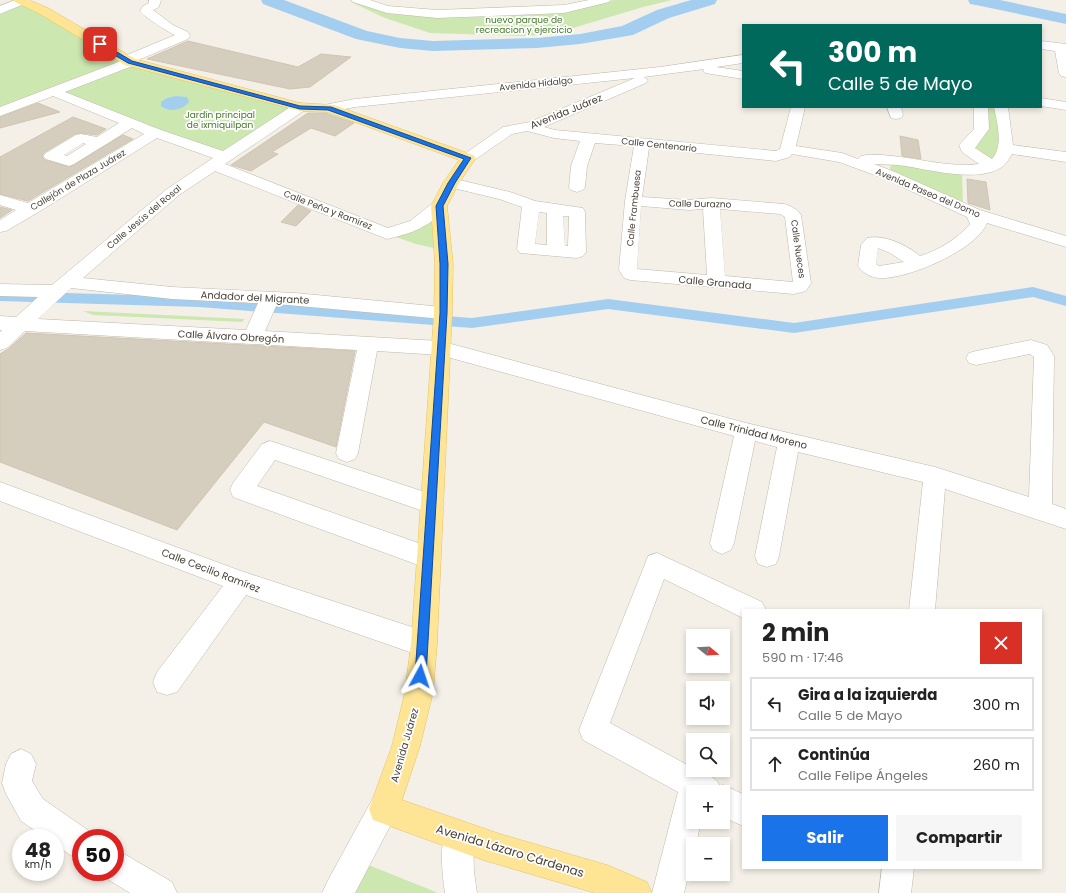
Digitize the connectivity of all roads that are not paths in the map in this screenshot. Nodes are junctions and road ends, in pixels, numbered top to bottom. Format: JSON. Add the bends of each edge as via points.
{"nodes":[{"id":1,"x":22,"y":0,"type":"edge"},
{"id":2,"x":155,"y":0,"type":"edge"},
{"id":3,"x":356,"y":0,"type":"edge"},
{"id":4,"x":437,"y":0,"type":"edge"},
{"id":5,"x":505,"y":0,"type":"edge"},
{"id":6,"x":605,"y":0,"type":"edge"},
{"id":7,"x":0,"y":10,"type":"edge"},
{"id":8,"x":500,"y":12,"type":"junction"},
{"id":9,"x":427,"y":14,"type":"junction"},
{"id":10,"x":1042,"y":45,"type":"edge"},
{"id":11,"x":1064,"y":48,"type":"edge"},
{"id":12,"x":742,"y":58,"type":"edge"},
{"id":13,"x":129,"y":61,"type":"junction"},
{"id":14,"x":693,"y":67,"type":"junction"},
{"id":15,"x":660,"y":71,"type":"junction"},
{"id":16,"x":1066,"y":73,"type":"edge"},
{"id":17,"x":742,"y":75,"type":"edge"},
{"id":18,"x":54,"y":92,"type":"junction"},
{"id":19,"x":1042,"y":102,"type":"edge"},
{"id":20,"x":1066,"y":106,"type":"edge"},
{"id":21,"x":300,"y":107,"type":"junction"},
{"id":22,"x":329,"y":108,"type":"junction"},
{"id":23,"x":798,"y":108,"type":"edge"},
{"id":24,"x":981,"y":108,"type":"edge"},
{"id":25,"x":1001,"y":108,"type":"edge"},
{"id":26,"x":0,"y":112,"type":"edge"},
{"id":27,"x":130,"y":123,"type":"junction"},
{"id":28,"x":528,"y":127,"type":"junction"},
{"id":29,"x":156,"y":133,"type":"junction"},
{"id":30,"x":589,"y":138,"type":"junction"},
{"id":31,"x":99,"y":142,"type":"dead end"},
{"id":32,"x":642,"y":142,"type":"junction"},
{"id":33,"x":788,"y":149,"type":"junction"},
{"id":34,"x":1006,"y":149,"type":"junction"},
{"id":35,"x":1066,"y":157,"type":"edge"},
{"id":36,"x":468,"y":158,"type":"junction"},
{"id":37,"x":842,"y":158,"type":"junction"},
{"id":38,"x":219,"y":161,"type":"junction"},
{"id":39,"x":992,"y":166,"type":"junction"},
{"id":40,"x":451,"y":183,"type":"junction"},
{"id":41,"x":577,"y":187,"type":"dead end"},
{"id":42,"x":0,"y":200,"type":"edge"},
{"id":43,"x":633,"y":201,"type":"junction"},
{"id":44,"x":711,"y":203,"type":"junction"},
{"id":45,"x":531,"y":205,"type":"junction"},
{"id":46,"x":439,"y":206,"type":"junction"},
{"id":47,"x":31,"y":209,"type":"junction"},
{"id":48,"x":790,"y":212,"type":"joint"},
{"id":49,"x":974,"y":214,"type":"junction"},
{"id":50,"x":0,"y":227,"type":"edge"},
{"id":51,"x":1066,"y":242,"type":"edge"},
{"id":52,"x":916,"y":263,"type":"junction"},
{"id":53,"x":630,"y":274,"type":"joint"},
{"id":54,"x":716,"y":282,"type":"junction"},
{"id":55,"x":800,"y":287,"type":"joint"},
{"id":56,"x":0,"y":290,"type":"edge"},
{"id":57,"x":58,"y":290,"type":"junction"},
{"id":58,"x":269,"y":301,"type":"junction"},
{"id":59,"x":443,"y":316,"type":"junction"},
{"id":60,"x":25,"y":321,"type":"junction"},
{"id":61,"x":0,"y":324,"type":"edge"},
{"id":62,"x":255,"y":333,"type":"junction"},
{"id":63,"x":0,"y":343,"type":"edge"},
{"id":64,"x":368,"y":345,"type":"junction"},
{"id":65,"x":441,"y":345,"type":"junction"},
{"id":66,"x":976,"y":358,"type":"dead end"},
{"id":67,"x":746,"y":431,"type":"junction"},
{"id":68,"x":789,"y":441,"type":"junction"},
{"id":69,"x":347,"y":453,"type":"dead end"},
{"id":70,"x":935,"y":476,"type":"junction"},
{"id":71,"x":0,"y":491,"type":"edge"},
{"id":72,"x":432,"y":504,"type":"junction"},
{"id":73,"x":1040,"y":510,"type":"junction"},
{"id":74,"x":1066,"y":519,"type":"edge"},
{"id":75,"x":722,"y":543,"type":"dead end"},
{"id":76,"x":767,"y":556,"type":"dead end"},
{"id":77,"x":429,"y":558,"type":"junction"},
{"id":78,"x":241,"y":582,"type":"junction"},
{"id":79,"x":751,"y":609,"type":"edge"},
{"id":80,"x":922,"y":609,"type":"edge"},
{"id":81,"x":424,"y":644,"type":"junction"},
{"id":82,"x":167,"y":682,"type":"dead end"},
{"id":83,"x":21,"y":764,"type":"dead end"},
{"id":84,"x":687,"y":785,"type":"edge"},
{"id":85,"x":730,"y":804,"type":"edge"},
{"id":86,"x":384,"y":808,"type":"junction"},
{"id":87,"x":742,"y":810,"type":"edge"},
{"id":88,"x":686,"y":829,"type":"edge"},
{"id":89,"x":458,"y":837,"type":"junction"},
{"id":90,"x":72,"y":838,"type":"edge"},
{"id":91,"x":898,"y":869,"type":"edge"},
{"id":92,"x":124,"y":871,"type":"edge"},
{"id":93,"x":161,"y":893,"type":"edge"},
{"id":94,"x":338,"y":893,"type":"edge"},
{"id":95,"x":461,"y":893,"type":"edge"},
{"id":96,"x":636,"y":893,"type":"edge"},
{"id":97,"x":668,"y":893,"type":"edge"},
{"id":98,"x":896,"y":893,"type":"edge"}],
"edges":[{"from":1,"to":7,"type":"street"},
{"from":1,"to":13,"type":"main road"},
{"from":2,"to":13,"type":"street","via":[[155,4],[145,10],[146,12],[184,36]]},
{"from":3,"to":9,"type":"street","via":[[387,9]]},
{"from":4,"to":9,"type":"street"},
{"from":5,"to":8,"type":"street"},
{"from":6,"to":8,"type":"street","via":[[564,9]]},
{"from":8,"to":9,"type":"street"},
{"from":10,"to":11,"type":"street"},
{"from":11,"to":16,"type":"street"},
{"from":12,"to":14,"type":"street","name":"Avenida Hidalgo"},
{"from":13,"to":18,"type":"street"},
{"from":13,"to":21,"type":"main road"},
{"from":14,"to":15,"type":"street","name":"Avenida Hidalgo"},
{"from":14,"to":17,"type":"street"},
{"from":15,"to":22,"type":"street","name":"Avenida Hidalgo","via":[[355,103]]},
{"from":15,"to":28,"type":"street","name":"Avenida Juárez"},
{"from":18,"to":26,"type":"street"},
{"from":18,"to":27,"type":"street","name":"Calle Peña y Ramírez"},
{"from":19,"to":20,"type":"street"},
{"from":21,"to":22,"type":"main road"},
{"from":21,"to":38,"type":"street","name":"Calle Jesús del Rosal"},
{"from":22,"to":36,"type":"main road"},
{"from":23,"to":33,"type":"street"},
{"from":24,"to":39,"type":"street","via":[[982,130],[967,145],[967,150]]},
{"from":25,"to":34,"type":"street"},
{"from":27,"to":29,"type":"street","name":"Calle Peña y Ramírez"},
{"from":27,"to":31,"type":"street"},
{"from":28,"to":30,"type":"street","name":"Calle Centenario","via":[[544,133]]},
{"from":28,"to":36,"type":"street","name":"Avenida Juárez","via":[[508,130]]},
{"from":29,"to":38,"type":"street","name":"Calle Peña y Ramírez"},
{"from":29,"to":47,"type":"street","name":"Callejón de Plaza Juárez"},
{"from":30,"to":32,"type":"street","name":"Calle Centenario"},
{"from":30,"to":41,"type":"street","via":[[579,166]]},
{"from":32,"to":33,"type":"street","name":"Calle Centenario","via":[[776,156],[785,154]]},
{"from":32,"to":43,"type":"street","name":"Calle Frambuesa"},
{"from":33,"to":37,"type":"street","name":"Avenida Paseo del Domo"},
{"from":34,"to":35,"type":"street"},
{"from":34,"to":39,"type":"street","via":[[1000,162]]},
{"from":36,"to":40,"type":"main road","name":"Avenida Juárez"},
{"from":37,"to":39,"type":"street","via":[[901,161],[968,170]]},
{"from":37,"to":49,"type":"street","name":"Avenida Paseo del Domo","via":[[889,175]]},
{"from":38,"to":46,"type":"street","name":"Calle Peña y Ramírez","via":[[387,234],[402,231],[424,220]]},
{"from":38,"to":57,"type":"street","name":"Calle Jesús del Rosal","via":[[173,192]]},
{"from":40,"to":45,"type":"street","via":[[504,195]]},
{"from":40,"to":46,"type":"main road","name":"Avenida Juárez"},
{"from":42,"to":47,"type":"street"},
{"from":43,"to":44,"type":"street","name":"Calle Durazno","via":[[689,205]]},
{"from":43,"to":53,"type":"street","name":"Calle Frambuesa","via":[[628,270]]},
{"from":44,"to":48,"type":"street","name":"Calle Durazno","via":[[784,209]]},
{"from":44,"to":54,"type":"street"},
{"from":45,"to":45,"type":"street","via":[[526,249],[577,252],[577,212]]},
{"from":46,"to":59,"type":"main road","name":"Avenida Juárez","via":[[444,264]]},
{"from":47,"to":50,"type":"street","name":"Callejón de Plaza Juárez"},
{"from":48,"to":55,"type":"street","name":"Calle Nueces","via":[[793,215],[802,282]]},
{"from":49,"to":51,"type":"street","name":"Avenida Paseo del Domo"},
{"from":49,"to":52,"type":"street","via":[[979,224],[974,232],[942,254]]},
{"from":52,"to":52,"type":"street","via":[[880,272],[870,270],[867,266],[870,245],[873,242],[879,243],[907,255]]},
{"from":53,"to":54,"type":"street","name":"Calle Granada"},
{"from":54,"to":55,"type":"street","name":"Calle Granada"},
{"from":56,"to":57,"type":"street","name":"Andador del Migrante"},
{"from":57,"to":58,"type":"street","name":"Andador del Migrante","via":[[172,293]]},
{"from":57,"to":60,"type":"street","name":"Calle Jesús del Rosal"},
{"from":58,"to":59,"type":"street","name":"Andador del Migrante","via":[[295,299]]},
{"from":58,"to":62,"type":"street"},
{"from":59,"to":65,"type":"main road","name":"Avenida Juárez"},
{"from":60,"to":61,"type":"street","name":"Calle Álvaro Obregón"},
{"from":60,"to":62,"type":"street","name":"Calle Álvaro Obregón"},
{"from":60,"to":63,"type":"street","name":"Calle Jesús del Rosal"},
{"from":62,"to":64,"type":"street","name":"Calle Álvaro Obregón"},
{"from":64,"to":65,"type":"street","name":"Calle Álvaro Obregón"},
{"from":64,"to":69,"type":"street"},
{"from":65,"to":67,"type":"street","name":"Calle Trinidad Moreno"},
{"from":65,"to":72,"type":"main road","name":"Avenida Juárez"},
{"from":66,"to":73,"type":"street","via":[[1031,347],[1040,350],[1044,356]]},
{"from":67,"to":68,"type":"street","name":"Calle Trinidad Moreno"},
{"from":67,"to":75,"type":"street"},
{"from":68,"to":70,"type":"street","name":"Calle Trinidad Moreno"},
{"from":68,"to":76,"type":"street"},
{"from":70,"to":73,"type":"street","name":"Calle Trinidad Moreno"},
{"from":70,"to":80,"type":"street"},
{"from":71,"to":78,"type":"street","name":"Calle Cecilio Ramírez"},
{"from":72,"to":77,"type":"main road","name":"Avenida Juárez"},
{"from":72,"to":77,"type":"street","via":[[270,450],[241,490]]},
{"from":73,"to":74,"type":"street","name":"Calle Trinidad Moreno"},
{"from":77,"to":81,"type":"main road","name":"Avenida Juárez"},
{"from":78,"to":81,"type":"street","name":"Calle Cecilio Ramírez"},
{"from":78,"to":82,"type":"street"},
{"from":79,"to":84,"type":"street","via":[[657,564],[593,730]]},
{"from":81,"to":86,"type":"main road","name":"Avenida Juárez","via":[[419,692],[406,746]]},
{"from":83,"to":90,"type":"street","via":[[17,783],[32,810]]},
{"from":85,"to":87,"type":"street"},
{"from":86,"to":89,"type":"main road","name":"Avenida Lázaro Cárdenas"},
{"from":86,"to":94,"type":"street","name":"Avenida Juárez"},
{"from":88,"to":97,"type":"street"},
{"from":89,"to":95,"type":"street"},
{"from":89,"to":96,"type":"main road","name":"Avenida Lázaro Cárdenas","via":[[597,877]]},
{"from":91,"to":98,"type":"street"},
{"from":92,"to":93,"type":"street"}]}
